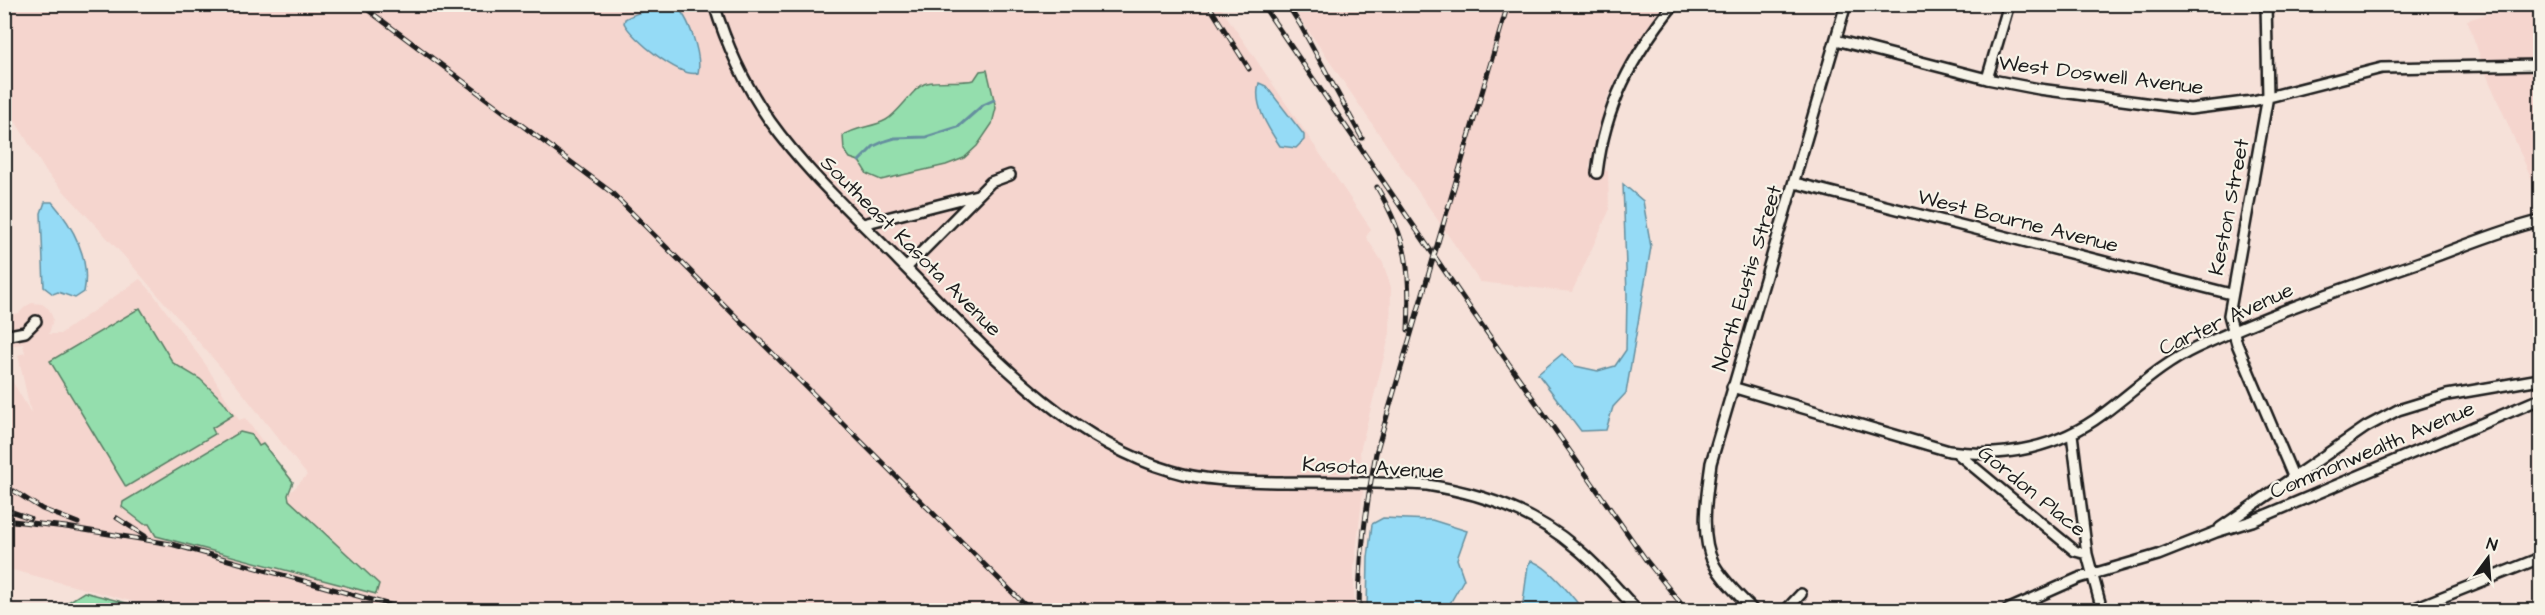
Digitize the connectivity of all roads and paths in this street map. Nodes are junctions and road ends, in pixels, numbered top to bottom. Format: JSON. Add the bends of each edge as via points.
{"nodes":[{"id":1,"x":714,"y":4,"type":"edge"},
{"id":2,"x":1674,"y":4,"type":"edge"},
{"id":3,"x":1846,"y":4,"type":"edge"},
{"id":4,"x":2008,"y":4,"type":"edge"},
{"id":5,"x":2266,"y":4,"type":"edge"},
{"id":6,"x":1836,"y":40,"type":"junction"},
{"id":7,"x":2541,"y":65,"type":"edge"},
{"id":8,"x":1987,"y":78,"type":"junction"},
{"id":9,"x":2268,"y":96,"type":"junction"},
{"id":10,"x":1597,"y":172,"type":"dead end"},
{"id":11,"x":1010,"y":175,"type":"dead end"},
{"id":12,"x":1795,"y":183,"type":"junction"},
{"id":13,"x":976,"y":195,"type":"junction"},
{"id":14,"x":2541,"y":221,"type":"edge"},
{"id":15,"x":863,"y":224,"type":"junction"},
{"id":16,"x":906,"y":268,"type":"junction"},
{"id":17,"x":2232,"y":294,"type":"junction"},
{"id":18,"x":36,"y":321,"type":"dead end"},
{"id":19,"x":2233,"y":332,"type":"junction"},
{"id":20,"x":4,"y":336,"type":"edge"},
{"id":21,"x":2541,"y":379,"type":"edge"},
{"id":22,"x":1732,"y":387,"type":"junction"},
{"id":23,"x":2541,"y":399,"type":"edge"},
{"id":24,"x":2072,"y":435,"type":"junction"},
{"id":25,"x":1956,"y":452,"type":"junction"},
{"id":26,"x":1142,"y":459,"type":"joint"},
{"id":27,"x":2294,"y":476,"type":"junction"},
{"id":28,"x":2216,"y":532,"type":"junction"},
{"id":29,"x":2087,"y":554,"type":"junction"},
{"id":30,"x":2541,"y":558,"type":"edge"},
{"id":31,"x":2092,"y":574,"type":"junction"},
{"id":32,"x":1801,"y":594,"type":"dead end"},
{"id":33,"x":1637,"y":610,"type":"edge"},
{"id":34,"x":1753,"y":610,"type":"edge"},
{"id":35,"x":1786,"y":610,"type":"edge"},
{"id":36,"x":2007,"y":610,"type":"edge"},
{"id":37,"x":2102,"y":610,"type":"edge"},
{"id":38,"x":2413,"y":610,"type":"edge"}],
"edges":[{"from":1,"to":15,"type":"street","name":"Southeast Kasota Avenue","via":[[734,57],[769,120],[813,175]]},
{"from":2,"to":10,"type":"street","via":[[1616,93]]},
{"from":3,"to":6,"type":"street","name":"North Eustis Street"},
{"from":4,"to":8,"type":"street"},
{"from":5,"to":9,"type":"street","name":"Keston Street"},
{"from":6,"to":8,"type":"street","name":"West Doswell Avenue"},
{"from":6,"to":12,"type":"street","name":"North Eustis Street"},
{"from":7,"to":9,"type":"street","name":"West Doswell Avenue","via":[[2382,68]]},
{"from":8,"to":9,"type":"street","name":"West Doswell Avenue","via":[[2190,109]]},
{"from":9,"to":17,"type":"street","name":"Keston Street"},
{"from":11,"to":13,"type":"street","via":[[991,182]]},
{"from":12,"to":17,"type":"street","name":"West Bourne Avenue"},
{"from":12,"to":22,"type":"street","name":"North Eustis Street"},
{"from":13,"to":15,"type":"street"},
{"from":13,"to":16,"type":"street"},
{"from":14,"to":19,"type":"street","name":"Carter Avenue","via":[[2319,297]]},
{"from":15,"to":16,"type":"street","name":"Southeast Kasota Avenue"},
{"from":16,"to":26,"type":"street","name":"Southeast Kasota Avenue","via":[[1033,392],[1089,431]]},
{"from":17,"to":19,"type":"street","name":"Keston Street","via":[[2229,315]]},
{"from":18,"to":20,"type":"street","via":[[25,332]]},
{"from":19,"to":24,"type":"street","name":"Carter Avenue","via":[[2170,362]]},
{"from":19,"to":27,"type":"street","name":"Keston Street"},
{"from":21,"to":27,"type":"street","name":"Commonwealth Avenue","via":[[2414,403],[2366,427]]},
{"from":22,"to":25,"type":"street","name":"Carter Avenue"},
{"from":22,"to":34,"type":"street","name":"North Eustis Street","via":[[1708,483],[1706,529],[1714,565]]},
{"from":23,"to":28,"type":"street","name":"Commonwealth Avenue","via":[[2252,521]]},
{"from":24,"to":25,"type":"street","name":"Carter Avenue","via":[[2014,452]]},
{"from":24,"to":29,"type":"street"},
{"from":25,"to":29,"type":"street","name":"Gordon Place","via":[[2075,551]]},
{"from":26,"to":33,"type":"street","name":"Kasota Avenue","via":[[1202,478],[1427,485],[1472,494],[1535,520],[1569,542]]},
{"from":27,"to":28,"type":"street","name":"Commonwealth Avenue"},
{"from":28,"to":31,"type":"street","name":"Commonwealth Avenue","via":[[2158,555]]},
{"from":29,"to":31,"type":"street"},
{"from":30,"to":38,"type":"street"},
{"from":31,"to":36,"type":"street","name":"Commonwealth Avenue"},
{"from":31,"to":37,"type":"street"},
{"from":32,"to":35,"type":"street"}]}
